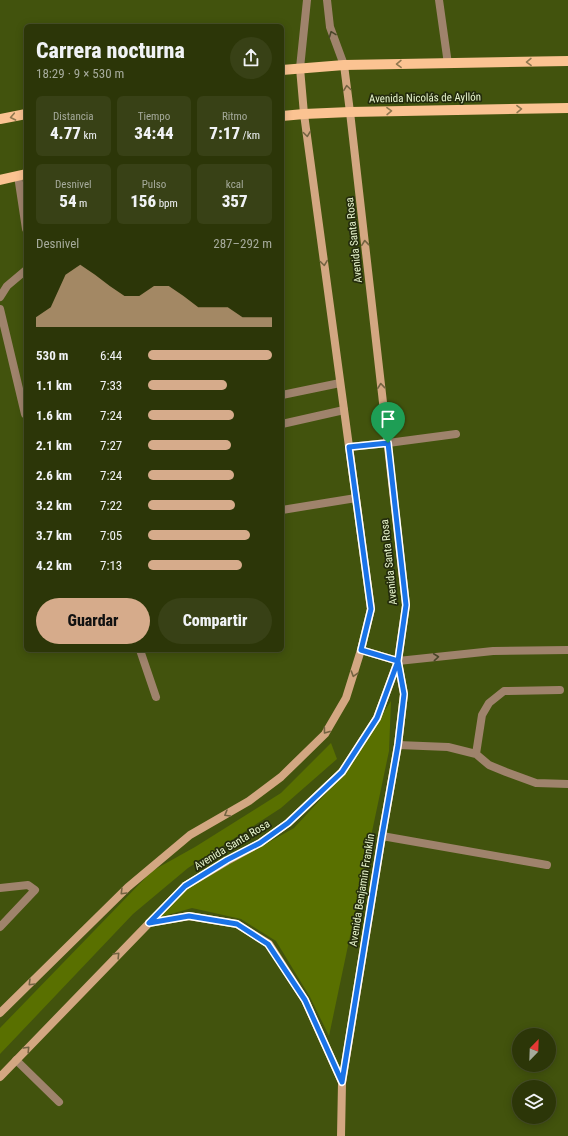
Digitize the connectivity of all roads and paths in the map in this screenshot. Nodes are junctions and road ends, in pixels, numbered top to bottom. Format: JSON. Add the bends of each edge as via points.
{"nodes":[{"id":1,"x":307,"y":0,"type":"edge"},
{"id":2,"x":327,"y":0,"type":"edge"},
{"id":3,"x":438,"y":0,"type":"edge"},
{"id":4,"x":568,"y":62,"type":"edge"},
{"id":5,"x":448,"y":64,"type":"junction"},
{"id":6,"x":344,"y":65,"type":"junction"},
{"id":7,"x":300,"y":68,"type":"junction"},
{"id":8,"x":284,"y":70,"type":"edge"},
{"id":9,"x":568,"y":108,"type":"edge"},
{"id":10,"x":350,"y":112,"type":"junction"},
{"id":11,"x":24,"y":114,"type":"edge"},
{"id":12,"x":304,"y":114,"type":"junction"},
{"id":13,"x":284,"y":116,"type":"edge"},
{"id":14,"x":0,"y":119,"type":"edge"},
{"id":15,"x":22,"y":175,"type":"edge"},
{"id":16,"x":0,"y":180,"type":"edge"},
{"id":17,"x":24,"y":202,"type":"edge"},
{"id":18,"x":24,"y":272,"type":"edge"},
{"id":19,"x":0,"y":297,"type":"edge"},
{"id":20,"x":0,"y":309,"type":"edge"},
{"id":21,"x":340,"y":383,"type":"junction"},
{"id":22,"x":284,"y":395,"type":"edge"},
{"id":23,"x":24,"y":410,"type":"edge"},
{"id":24,"x":344,"y":410,"type":"junction"},
{"id":25,"x":284,"y":424,"type":"edge"},
{"id":26,"x":456,"y":434,"type":"dead end"},
{"id":27,"x":388,"y":443,"type":"junction"},
{"id":28,"x":349,"y":447,"type":"junction"},
{"id":29,"x":356,"y":498,"type":"junction"},
{"id":30,"x":284,"y":510,"type":"edge"},
{"id":31,"x":361,"y":650,"type":"junction"},
{"id":32,"x":568,"y":650,"type":"edge"},
{"id":33,"x":141,"y":652,"type":"edge"},
{"id":34,"x":398,"y":661,"type":"junction"},
{"id":35,"x":560,"y":690,"type":"dead end"},
{"id":36,"x":156,"y":697,"type":"dead end"},
{"id":37,"x":398,"y":745,"type":"junction"},
{"id":38,"x":476,"y":754,"type":"junction"},
{"id":39,"x":568,"y":784,"type":"edge"},
{"id":40,"x":382,"y":836,"type":"junction"},
{"id":41,"x":547,"y":866,"type":"dead end"},
{"id":42,"x":0,"y":888,"type":"edge"},
{"id":43,"x":149,"y":923,"type":"junction"},
{"id":44,"x":0,"y":927,"type":"edge"},
{"id":45,"x":0,"y":1013,"type":"edge"},
{"id":46,"x":16,"y":1060,"type":"junction"},
{"id":47,"x":0,"y":1077,"type":"edge"},
{"id":48,"x":342,"y":1082,"type":"junction"},
{"id":49,"x":59,"y":1102,"type":"dead end"},
{"id":50,"x":341,"y":1136,"type":"edge"}],
"edges":[{"from":1,"to":7,"type":"street"},
{"from":6,"to":2,"type":"street","name":"Avenida Santa Rosa","one_way":true,"via":[[330,27]]},
{"from":3,"to":5,"type":"street"},
{"from":4,"to":5,"type":"main road","one_way":true},
{"from":5,"to":6,"type":"main road","one_way":true},
{"from":6,"to":7,"type":"main road"},
{"from":10,"to":6,"type":"main road","name":"Avenida Santa Rosa","one_way":true},
{"from":7,"to":8,"type":"main road"},
{"from":7,"to":12,"type":"main road"},
{"from":10,"to":9,"type":"main road","name":"Avenida Nicolás de Ayllón","one_way":true},
{"from":10,"to":12,"type":"main road","name":"Avenida Nicolás de Ayllón"},
{"from":27,"to":10,"type":"main road","name":"Avenida Santa Rosa","one_way":true},
{"from":11,"to":14,"type":"main road","one_way":true},
{"from":12,"to":13,"type":"main road","name":"Avenida Nicolás de Ayllón"},
{"from":12,"to":21,"type":"main road","one_way":true},
{"from":15,"to":16,"type":"main road"},
{"from":15,"to":17,"type":"street"},
{"from":18,"to":19,"type":"street","via":[[7,286]]},
{"from":20,"to":23,"type":"street"},
{"from":21,"to":22,"type":"street"},
{"from":21,"to":24,"type":"main road"},
{"from":24,"to":25,"type":"street"},
{"from":24,"to":28,"type":"main road"},
{"from":26,"to":27,"type":"street"},
{"from":27,"to":28,"type":"street"},
{"from":27,"to":34,"type":"main road","name":"Avenida Santa Rosa","via":[[406,605]]},
{"from":28,"to":29,"type":"main road"},
{"from":29,"to":30,"type":"street"},
{"from":29,"to":31,"type":"main road","via":[[371,609]]},
{"from":31,"to":34,"type":"main road"},
{"from":31,"to":45,"type":"main road","one_way":true,"via":[[346,698],[325,734],[281,777],[249,801],[190,835],[128,886]]},
{"from":34,"to":32,"type":"street","one_way":true,"via":[[493,651]]},
{"from":33,"to":36,"type":"street"},
{"from":34,"to":37,"type":"main road","name":"Avenida Benjamin Franklin","via":[[404,694]]},
{"from":34,"to":43,"type":"main road","name":"Avenida Santa Rosa","via":[[377,718],[342,772],[288,823],[260,843],[185,886]]},
{"from":35,"to":38,"type":"street","via":[[504,691],[489,703],[482,716]]},
{"from":37,"to":38,"type":"street","via":[[448,747]]},
{"from":37,"to":40,"type":"main road","name":"Avenida Benjamin Franklin"},
{"from":38,"to":39,"type":"street","via":[[489,765],[536,783]]},
{"from":40,"to":41,"type":"street"},
{"from":40,"to":48,"type":"main road","name":"Avenida Benjamin Franklin"},
{"from":42,"to":44,"type":"street","via":[[28,885],[35,890]]},
{"from":46,"to":43,"type":"main road","name":"Avenida Santa Rosa","one_way":true},
{"from":43,"to":48,"type":"main road","via":[[189,916],[237,924],[268,944],[305,1000]]},
{"from":46,"to":47,"type":"main road","name":"Avenida Santa Rosa"},
{"from":46,"to":49,"type":"street"},
{"from":48,"to":50,"type":"main road","name":"Avenida Benjamin Franklin"}]}
